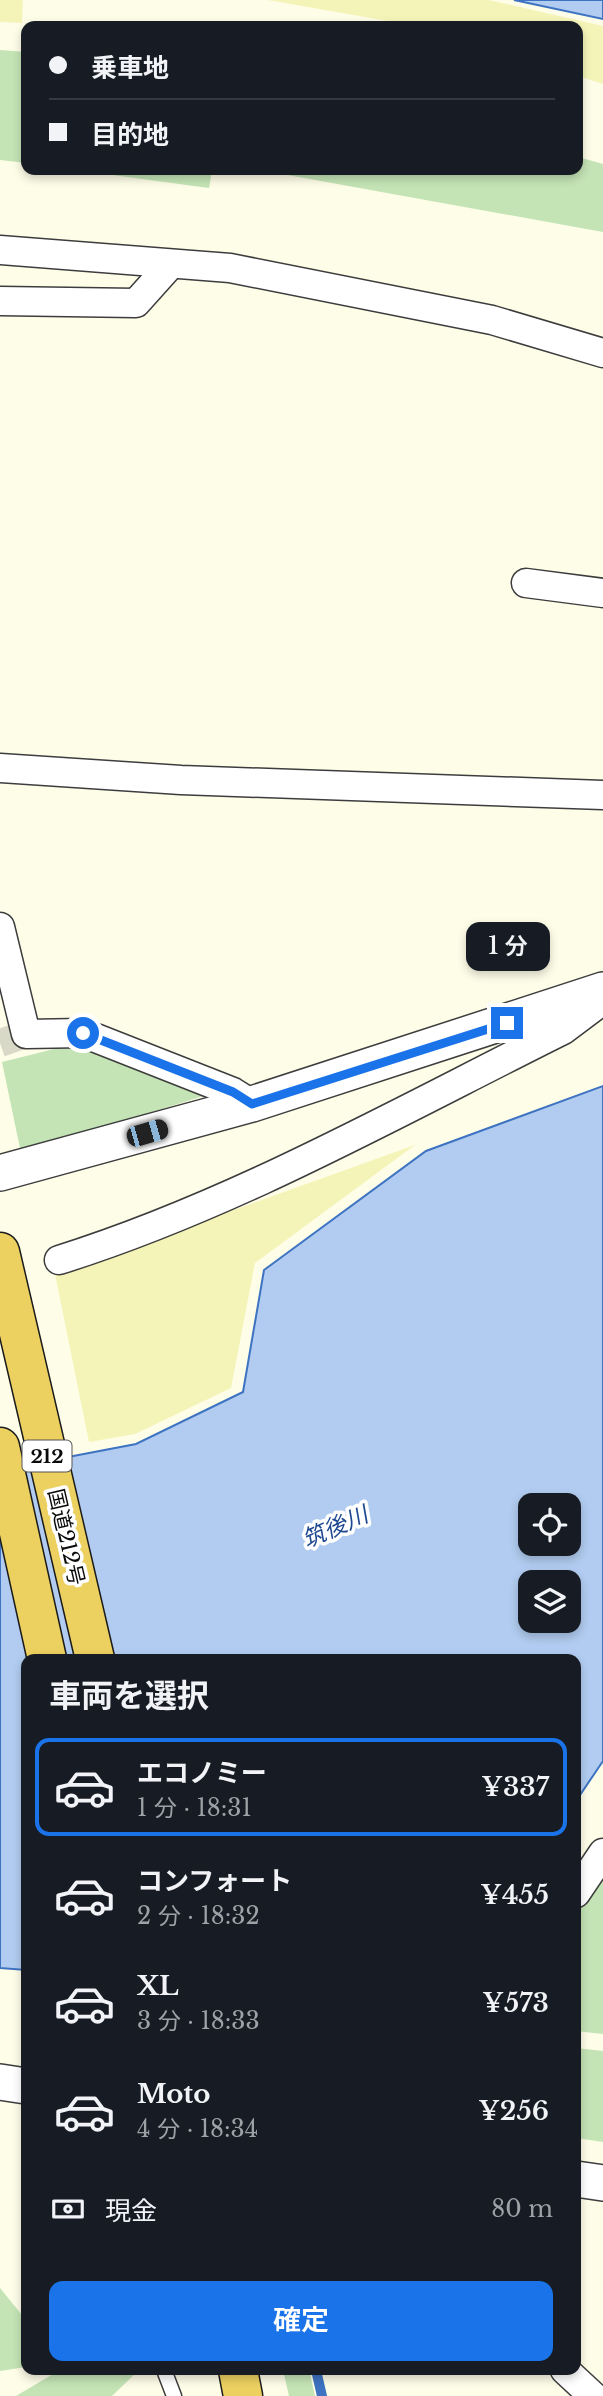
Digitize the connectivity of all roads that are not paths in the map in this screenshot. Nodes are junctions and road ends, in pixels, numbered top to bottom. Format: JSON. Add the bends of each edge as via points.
{"nodes":[{"id":1,"x":0,"y":250,"type":"edge"},
{"id":2,"x":171,"y":264,"type":"junction"},
{"id":3,"x":0,"y":301,"type":"edge"},
{"id":4,"x":603,"y":353,"type":"edge"},
{"id":5,"x":526,"y":583,"type":"dead end"},
{"id":6,"x":603,"y":593,"type":"edge"},
{"id":7,"x":0,"y":768,"type":"edge"},
{"id":8,"x":603,"y":795,"type":"edge"},
{"id":9,"x":0,"y":927,"type":"edge"},
{"id":10,"x":603,"y":990,"type":"edge"},
{"id":11,"x":603,"y":1000,"type":"edge"},
{"id":12,"x":252,"y":1104,"type":"junction"},
{"id":13,"x":0,"y":1172,"type":"edge"},
{"id":14,"x":0,"y":1252,"type":"edge"},
{"id":15,"x":59,"y":1261,"type":"dead end"},
{"id":16,"x":0,"y":1447,"type":"edge"},
{"id":17,"x":46,"y":1654,"type":"edge"},
{"id":18,"x":93,"y":1654,"type":"edge"},
{"id":19,"x":603,"y":1853,"type":"edge"},
{"id":20,"x":581,"y":1886,"type":"edge"},
{"id":21,"x":0,"y":2082,"type":"edge"},
{"id":22,"x":21,"y":2085,"type":"edge"},
{"id":23,"x":581,"y":2180,"type":"edge"},
{"id":24,"x":603,"y":2183,"type":"edge"},
{"id":25,"x":166,"y":2375,"type":"edge"},
{"id":26,"x":239,"y":2375,"type":"edge"},
{"id":27,"x":570,"y":2375,"type":"edge"},
{"id":28,"x":174,"y":2396,"type":"edge"},
{"id":29,"x":243,"y":2396,"type":"edge"},
{"id":30,"x":593,"y":2396,"type":"edge"}],
"edges":[{"from":1,"to":2,"type":"street"},
{"from":2,"to":3,"type":"street","via":[[136,303]]},
{"from":2,"to":4,"type":"street","via":[[230,268],[492,320]]},
{"from":5,"to":6,"type":"street"},
{"from":7,"to":8,"type":"street","via":[[181,780]]},
{"from":9,"to":12,"type":"street","via":[[26,1034],[83,1033],[233,1092]]},
{"from":10,"to":12,"type":"street"},
{"from":11,"to":15,"type":"street","via":[[563,1030],[268,1177],[121,1241]]},
{"from":12,"to":13,"type":"street"},
{"from":14,"to":18,"type":"highway","name":"国道212号","number":"212"},
{"from":16,"to":17,"type":"highway","number":"212"},
{"from":19,"to":20,"type":"street"},
{"from":21,"to":22,"type":"street"},
{"from":23,"to":24,"type":"street"},
{"from":25,"to":28,"type":"lane"},
{"from":26,"to":29,"type":"highway"},
{"from":27,"to":30,"type":"street"}]}
